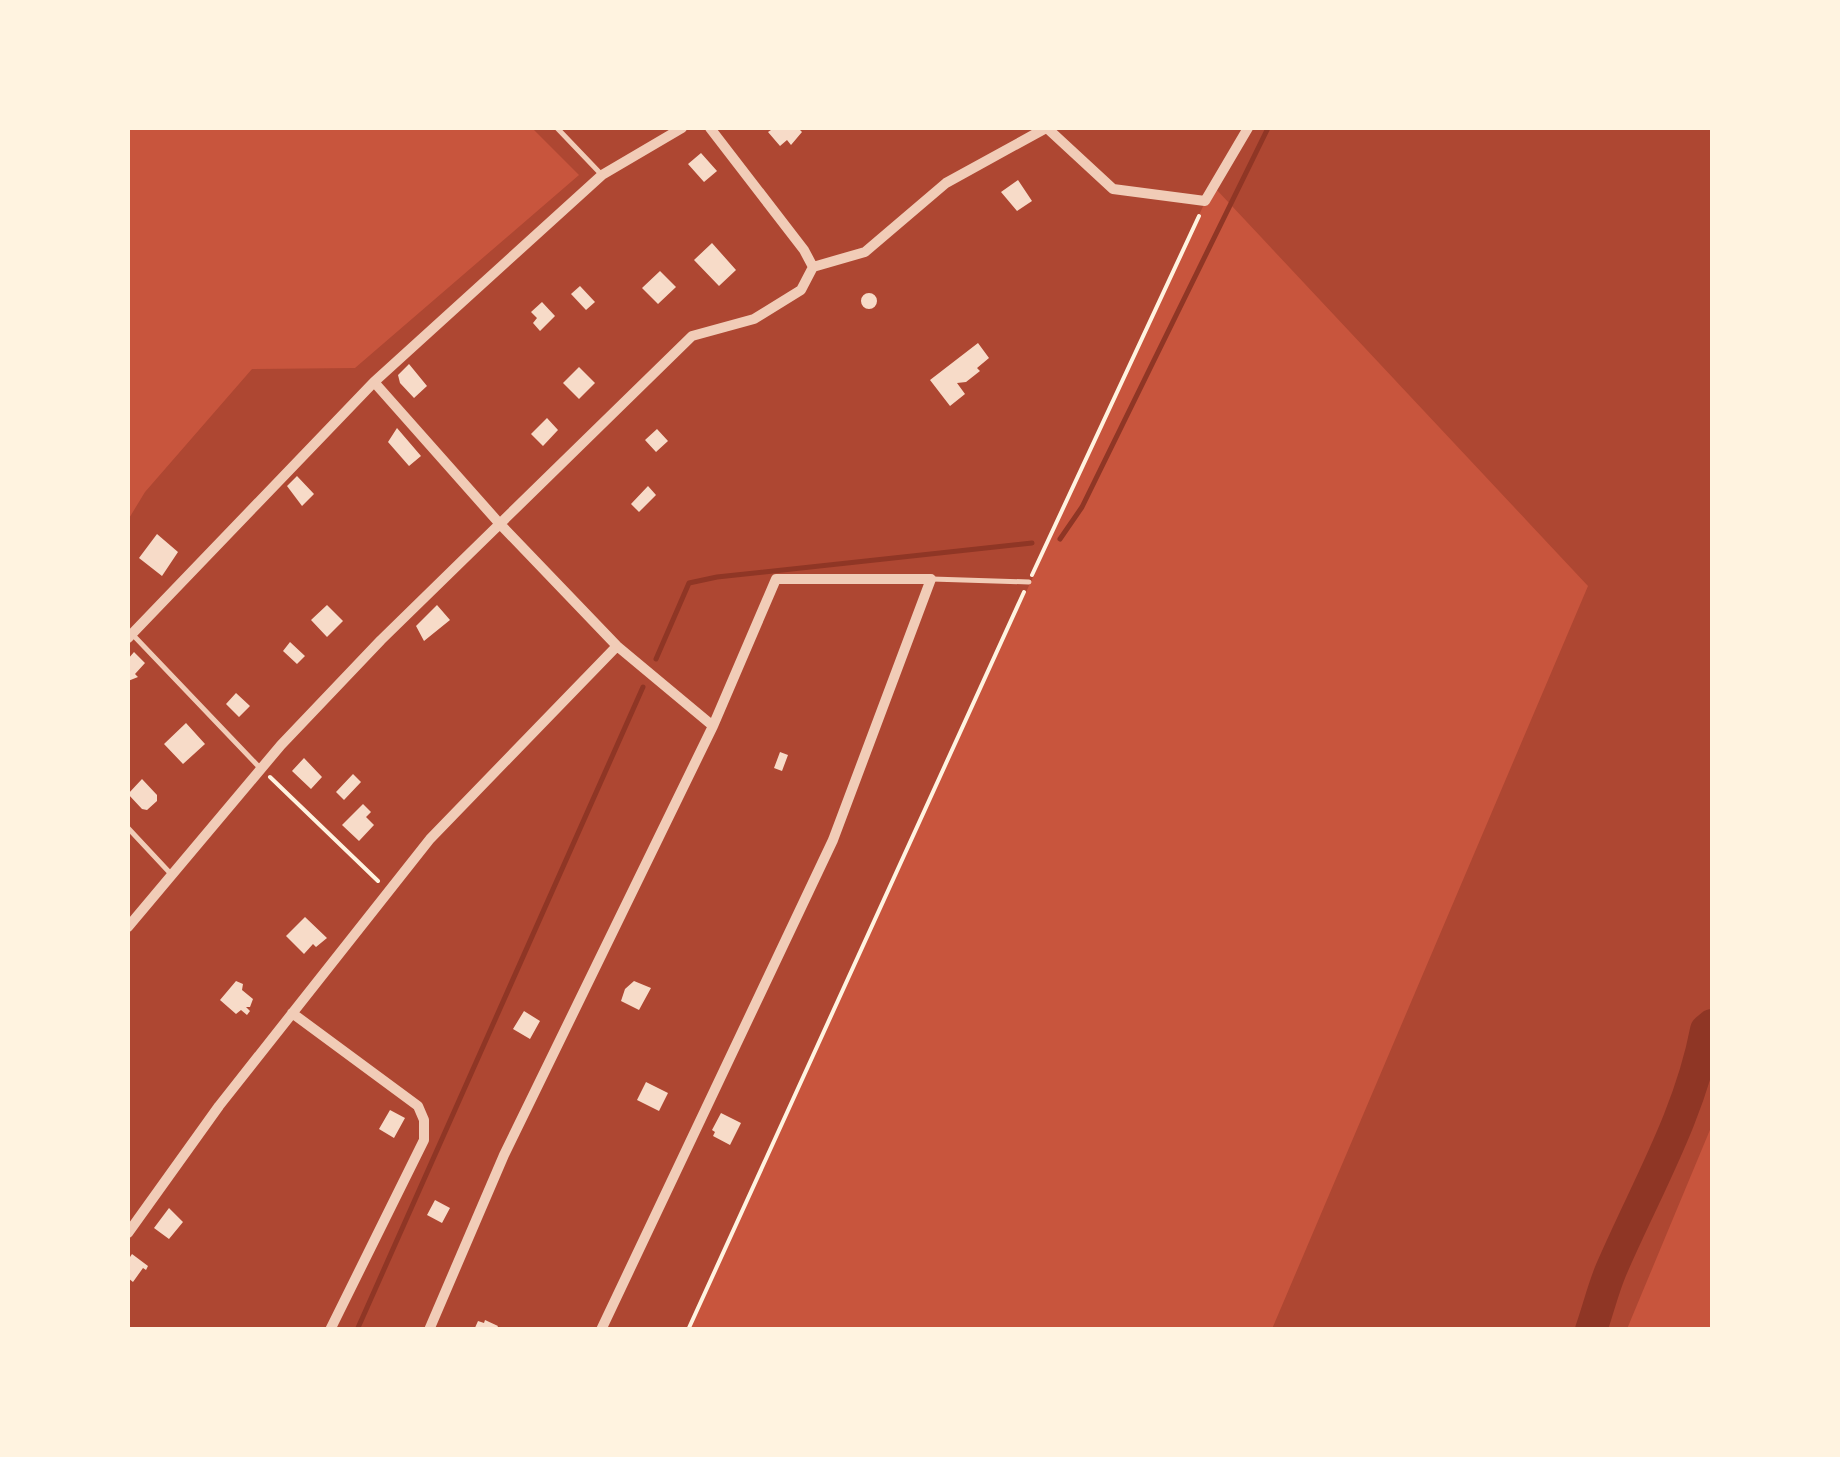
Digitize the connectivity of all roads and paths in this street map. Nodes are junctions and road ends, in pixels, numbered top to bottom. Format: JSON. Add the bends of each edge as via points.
{"nodes":[{"id":1,"x":557,"y":128,"type":"edge"},
{"id":2,"x":682,"y":128,"type":"edge"},
{"id":3,"x":710,"y":128,"type":"edge"},
{"id":4,"x":1046,"y":128,"type":"edge"},
{"id":5,"x":1242,"y":130,"type":"edge"},
{"id":6,"x":602,"y":175,"type":"junction"},
{"id":7,"x":1205,"y":202,"type":"junction"},
{"id":8,"x":813,"y":268,"type":"junction"},
{"id":9,"x":374,"y":382,"type":"junction"},
{"id":10,"x":499,"y":523,"type":"junction"},
{"id":11,"x":931,"y":579,"type":"junction"},
{"id":12,"x":1029,"y":582,"type":"junction"},
{"id":13,"x":130,"y":636,"type":"edge"},
{"id":14,"x":617,"y":646,"type":"junction"},
{"id":15,"x":712,"y":726,"type":"junction"},
{"id":16,"x":261,"y":769,"type":"junction"},
{"id":17,"x":128,"y":828,"type":"edge"},
{"id":18,"x":171,"y":874,"type":"junction"},
{"id":19,"x":388,"y":892,"type":"junction"},
{"id":20,"x":128,"y":927,"type":"edge"},
{"id":21,"x":292,"y":1013,"type":"junction"},
{"id":22,"x":128,"y":1233,"type":"edge"},
{"id":23,"x":330,"y":1330,"type":"edge"},
{"id":24,"x":429,"y":1330,"type":"edge"},
{"id":25,"x":600,"y":1330,"type":"edge"},
{"id":26,"x":688,"y":1330,"type":"edge"}],
"edges":[{"from":1,"to":6,"type":"lane"},
{"from":2,"to":6,"type":"street"},
{"from":3,"to":8,"type":"street"},
{"from":4,"to":7,"type":"street","via":[[1113,188]]},
{"from":4,"to":8,"type":"street","via":[[946,183],[864,252]]},
{"from":5,"to":7,"type":"street"},
{"from":6,"to":9,"type":"street"},
{"from":7,"to":12,"type":"path"},
{"from":8,"to":10,"type":"street","via":[[801,290],[754,318],[692,336]]},
{"from":9,"to":10,"type":"street"},
{"from":9,"to":13,"type":"street"},
{"from":10,"to":14,"type":"street"},
{"from":10,"to":16,"type":"street"},
{"from":11,"to":12,"type":"lane"},
{"from":11,"to":15,"type":"street","via":[[776,579]]},
{"from":11,"to":25,"type":"street","via":[[834,840]]},
{"from":12,"to":26,"type":"path"},
{"from":13,"to":16,"type":"lane"},
{"from":14,"to":15,"type":"street"},
{"from":14,"to":19,"type":"street","via":[[430,839]]},
{"from":15,"to":24,"type":"street","via":[[504,1155]]},
{"from":16,"to":18,"type":"street"},
{"from":16,"to":19,"type":"path"},
{"from":17,"to":18,"type":"lane"},
{"from":18,"to":20,"type":"street"},
{"from":19,"to":21,"type":"street"},
{"from":21,"to":22,"type":"street"},
{"from":21,"to":23,"type":"street","via":[[418,1106],[424,1120],[424,1140]]}]}
